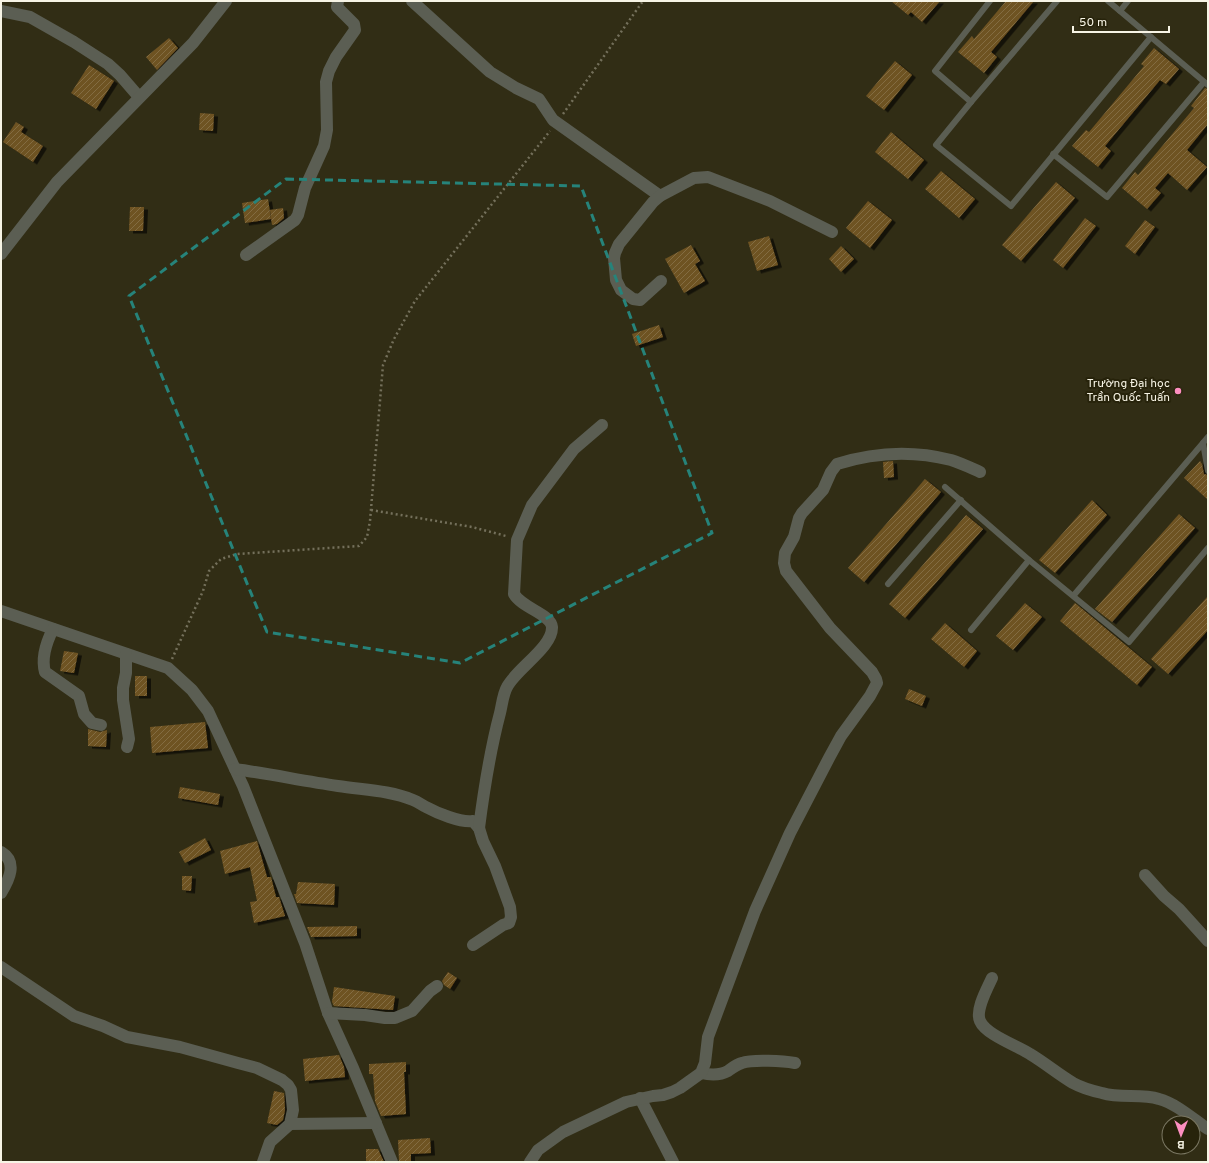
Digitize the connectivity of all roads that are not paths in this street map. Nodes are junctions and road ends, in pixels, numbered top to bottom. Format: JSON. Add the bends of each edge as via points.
{"nodes":[{"id":1,"x":226,"y":1,"type":"edge"},
{"id":2,"x":338,"y":1,"type":"edge"},
{"id":3,"x":412,"y":1,"type":"edge"},
{"id":4,"x":990,"y":1,"type":"edge"},
{"id":5,"x":1057,"y":1,"type":"edge"},
{"id":6,"x":1108,"y":1,"type":"edge"},
{"id":7,"x":1128,"y":1,"type":"edge"},
{"id":8,"x":1,"y":11,"type":"edge"},
{"id":9,"x":1120,"y":11,"type":"junction"},
{"id":10,"x":1151,"y":37,"type":"junction"},
{"id":11,"x":1206,"y":83,"type":"edge"},
{"id":12,"x":139,"y":97,"type":"junction"},
{"id":13,"x":971,"y":102,"type":"junction"},
{"id":14,"x":1053,"y":154,"type":"junction"},
{"id":15,"x":660,"y":196,"type":"junction"},
{"id":16,"x":832,"y":232,"type":"dead end"},
{"id":17,"x":1,"y":254,"type":"edge"},
{"id":18,"x":246,"y":255,"type":"dead end"},
{"id":19,"x":661,"y":280,"type":"dead end"},
{"id":20,"x":602,"y":425,"type":"dead end"},
{"id":21,"x":1208,"y":437,"type":"edge"},
{"id":22,"x":1203,"y":443,"type":"junction"},
{"id":23,"x":1208,"y":471,"type":"edge"},
{"id":24,"x":980,"y":472,"type":"dead end"},
{"id":25,"x":945,"y":487,"type":"dead end"},
{"id":26,"x":961,"y":500,"type":"junction"},
{"id":27,"x":1208,"y":548,"type":"edge"},
{"id":28,"x":1029,"y":560,"type":"junction"},
{"id":29,"x":888,"y":584,"type":"dead end"},
{"id":30,"x":1074,"y":596,"type":"junction"},
{"id":31,"x":2,"y":613,"type":"edge"},
{"id":32,"x":53,"y":629,"type":"junction"},
{"id":33,"x":971,"y":630,"type":"dead end"},
{"id":34,"x":126,"y":654,"type":"junction"},
{"id":35,"x":102,"y":725,"type":"dead end"},
{"id":36,"x":127,"y":747,"type":"dead end"},
{"id":37,"x":235,"y":768,"type":"junction"},
{"id":38,"x":480,"y":828,"type":"junction"},
{"id":39,"x":1,"y":852,"type":"edge"},
{"id":40,"x":1144,"y":875,"type":"dead end"},
{"id":41,"x":1,"y":893,"type":"edge"},
{"id":42,"x":1208,"y":941,"type":"edge"},
{"id":43,"x":473,"y":945,"type":"dead end"},
{"id":44,"x":1,"y":967,"type":"edge"},
{"id":45,"x":992,"y":978,"type":"dead end"},
{"id":46,"x":437,"y":986,"type":"dead end"},
{"id":47,"x":328,"y":1013,"type":"junction"},
{"id":48,"x":795,"y":1064,"type":"dead end"},
{"id":49,"x":700,"y":1073,"type":"junction"},
{"id":50,"x":640,"y":1098,"type":"junction"},
{"id":51,"x":376,"y":1123,"type":"junction"},
{"id":52,"x":290,"y":1124,"type":"junction"},
{"id":53,"x":1208,"y":1129,"type":"edge"},
{"id":54,"x":263,"y":1162,"type":"edge"},
{"id":55,"x":392,"y":1162,"type":"edge"},
{"id":56,"x":530,"y":1162,"type":"edge"},
{"id":57,"x":673,"y":1162,"type":"edge"}],
"edges":[{"from":1,"to":12,"type":"street","via":[[193,43]]},
{"from":2,"to":18,"type":"street","via":[[337,7],[354,24],[355,30],[336,57],[328,76],[327,130],[324,146],[305,188],[295,220]]},
{"from":3,"to":15,"type":"street","via":[[490,72],[539,99],[553,120]]},
{"from":4,"to":13,"type":"lane","via":[[935,71]]},
{"from":5,"to":13,"type":"lane"},
{"from":6,"to":9,"type":"lane"},
{"from":7,"to":9,"type":"lane"},
{"from":8,"to":12,"type":"street","via":[[30,17],[74,42],[108,64]]},
{"from":9,"to":10,"type":"lane"},
{"from":10,"to":11,"type":"lane"},
{"from":10,"to":14,"type":"lane"},
{"from":11,"to":14,"type":"lane","via":[[1107,197]]},
{"from":12,"to":17,"type":"street","via":[[57,182]]},
{"from":13,"to":14,"type":"lane","via":[[936,146],[1011,206]]},
{"from":15,"to":16,"type":"street","via":[[694,178],[708,177],[770,201]]},
{"from":15,"to":19,"type":"street","via":[[619,244],[614,258],[618,286],[633,299],[640,300]]},
{"from":20,"to":38,"type":"street","via":[[574,450],[532,505],[518,540],[514,594],[518,601],[549,619],[552,627],[548,641],[506,687],[491,748]]},
{"from":21,"to":22,"type":"lane"},
{"from":22,"to":23,"type":"lane"},
{"from":22,"to":30,"type":"lane"},
{"from":24,"to":49,"type":"street","via":[[953,460],[914,453],[866,456],[833,467],[823,490],[799,518],[796,532],[785,553],[786,571],[830,628],[872,672],[877,683],[828,758],[765,888],[708,1037]]},
{"from":25,"to":26,"type":"lane"},
{"from":26,"to":28,"type":"lane"},
{"from":26,"to":29,"type":"lane"},
{"from":27,"to":30,"type":"lane","via":[[1129,642]]},
{"from":28,"to":30,"type":"lane"},
{"from":28,"to":33,"type":"lane"},
{"from":31,"to":32,"type":"street"},
{"from":32,"to":34,"type":"street"},
{"from":32,"to":35,"type":"street","via":[[45,654],[45,672],[79,696],[84,714],[92,723]]},
{"from":34,"to":36,"type":"street","via":[[123,700],[129,739]]},
{"from":34,"to":37,"type":"street","via":[[168,668],[192,690],[208,711]]},
{"from":37,"to":38,"type":"street","via":[[396,795],[414,800],[446,815],[468,822],[473,821]]},
{"from":37,"to":47,"type":"street","via":[[305,943]]},
{"from":38,"to":43,"type":"street","via":[[510,907],[511,917],[509,923]]},
{"from":39,"to":41,"type":"street","via":[[9,859],[10,865],[9,879]]},
{"from":40,"to":42,"type":"street"},
{"from":44,"to":52,"type":"street","via":[[74,1016],[127,1036],[180,1047],[256,1068],[282,1080],[291,1090]]},
{"from":45,"to":53,"type":"street","via":[[979,1014],[983,1026],[992,1033],[1029,1053],[1075,1084],[1110,1095],[1160,1099]]},
{"from":46,"to":47,"type":"street","via":[[430,990],[412,1012],[395,1018]]},
{"from":47,"to":51,"type":"street"},
{"from":48,"to":49,"type":"street","via":[[786,1061],[742,1062],[719,1074]]},
{"from":49,"to":50,"type":"street","via":[[672,1092]]},
{"from":50,"to":56,"type":"street","via":[[563,1132],[538,1150]]},
{"from":50,"to":57,"type":"street"},
{"from":51,"to":52,"type":"street"},
{"from":51,"to":55,"type":"street"},
{"from":52,"to":54,"type":"street","via":[[270,1142]]}]}
